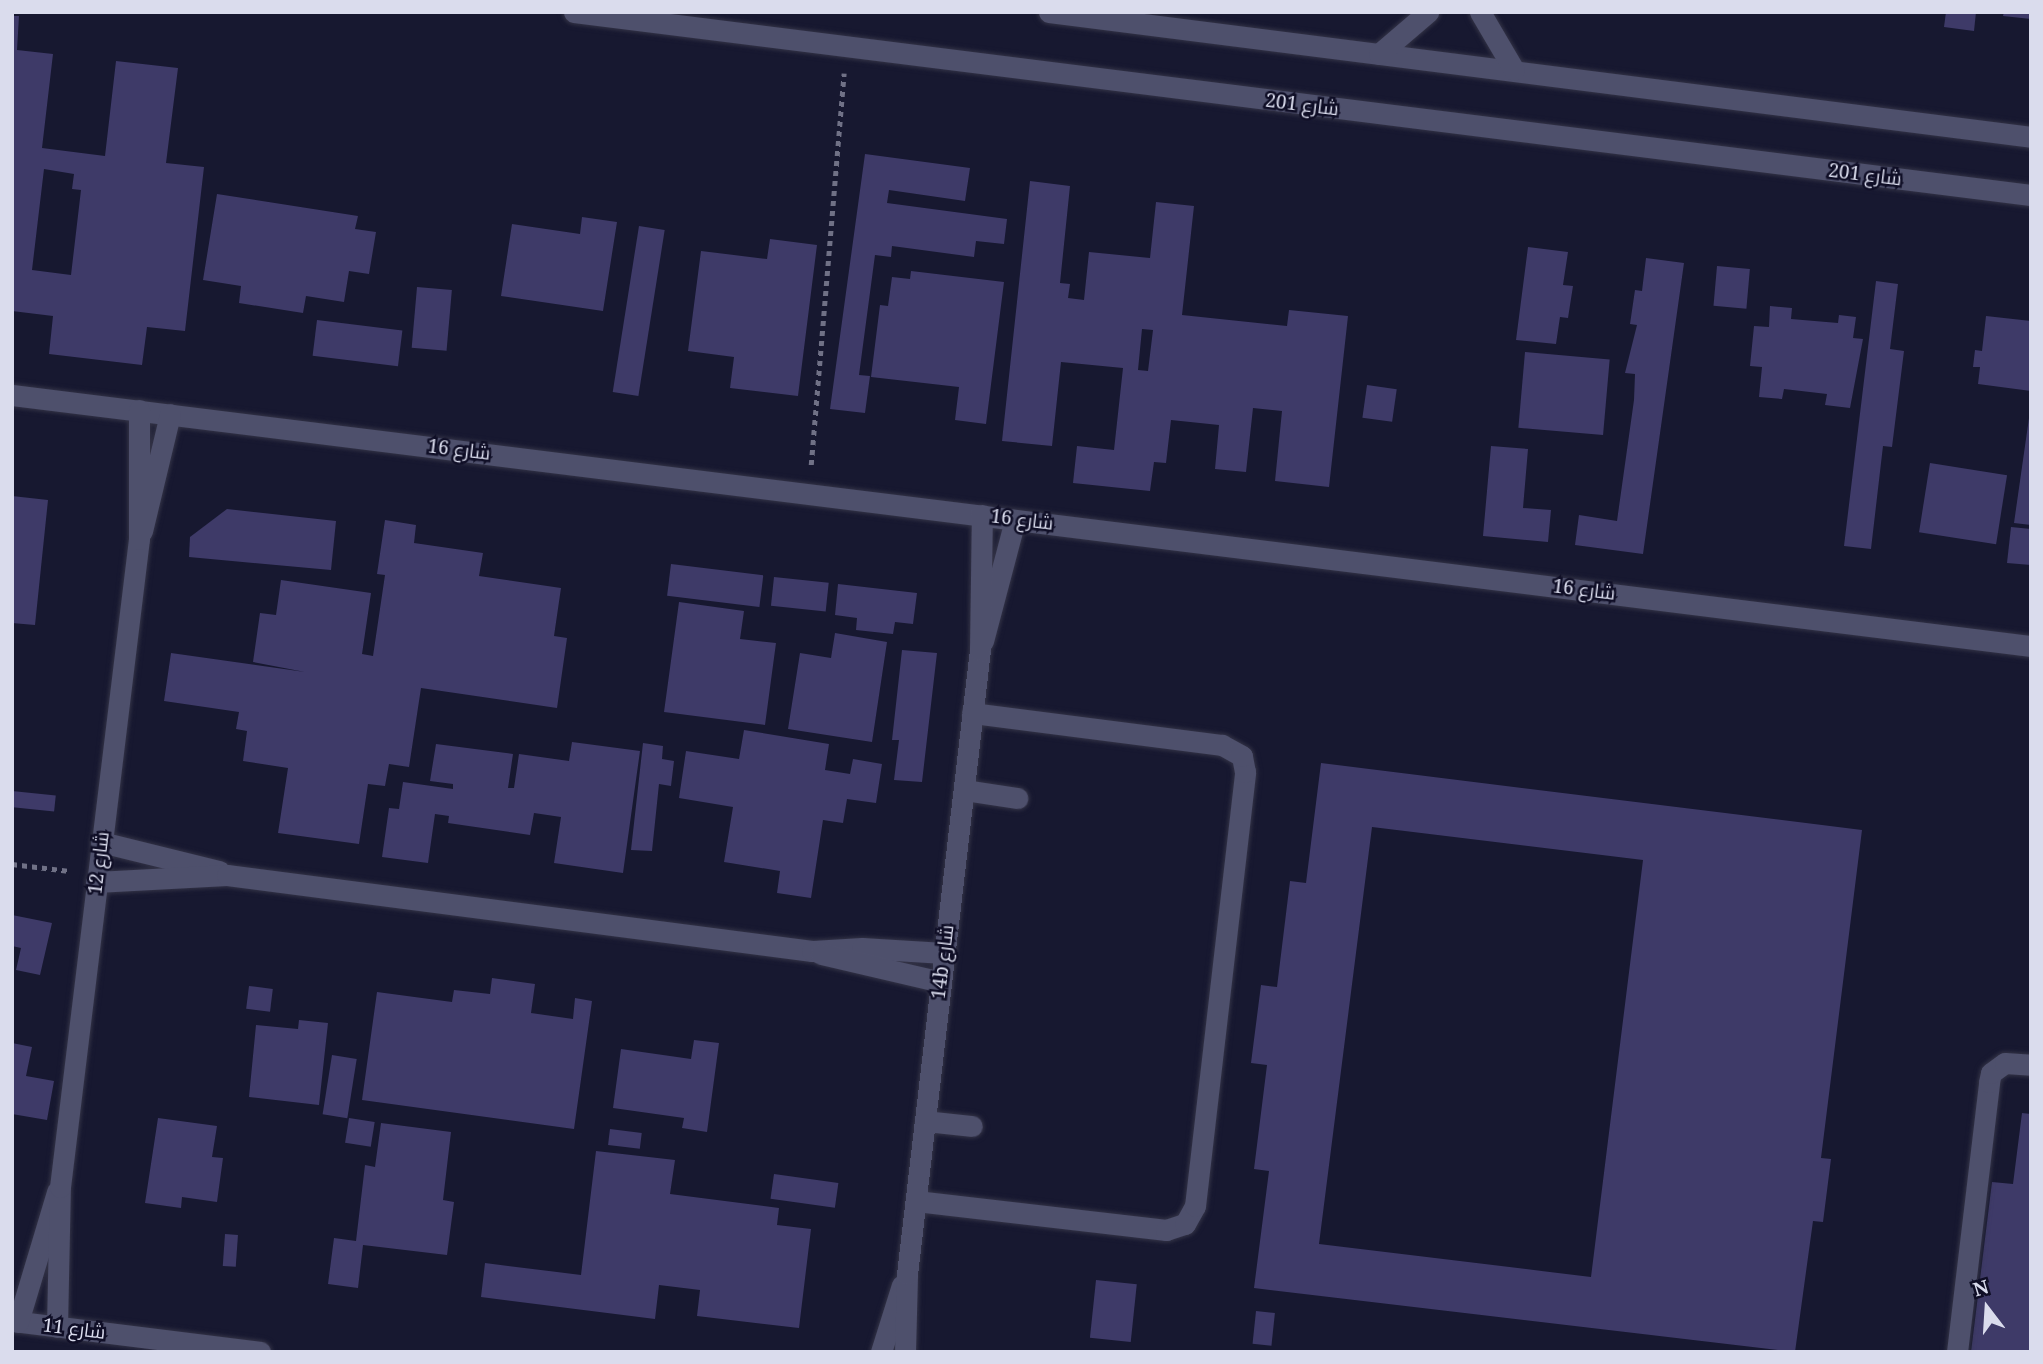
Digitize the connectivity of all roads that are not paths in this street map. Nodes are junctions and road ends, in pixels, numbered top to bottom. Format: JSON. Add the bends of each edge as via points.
{"nodes":[{"id":1,"x":574,"y":12,"type":"edge"},
{"id":2,"x":1049,"y":12,"type":"edge"},
{"id":3,"x":1428,"y":12,"type":"edge"},
{"id":4,"x":1480,"y":12,"type":"edge"},
{"id":5,"x":1379,"y":54,"type":"junction"},
{"id":6,"x":1514,"y":70,"type":"junction"},
{"id":7,"x":2031,"y":137,"type":"edge"},
{"id":8,"x":2031,"y":195,"type":"edge"},
{"id":9,"x":12,"y":395,"type":"edge"},
{"id":10,"x":139,"y":411,"type":"junction"},
{"id":11,"x":170,"y":414,"type":"junction"},
{"id":12,"x":982,"y":515,"type":"junction"},
{"id":13,"x":1015,"y":520,"type":"junction"},
{"id":14,"x":139,"y":539,"type":"junction"},
{"id":15,"x":2031,"y":646,"type":"edge"},
{"id":16,"x":980,"y":650,"type":"junction"},
{"id":17,"x":972,"y":713,"type":"junction"},
{"id":18,"x":964,"y":790,"type":"junction"},
{"id":19,"x":1017,"y":798,"type":"dead end"},
{"id":20,"x":101,"y":842,"type":"junction"},
{"id":21,"x":227,"y":875,"type":"junction"},
{"id":22,"x":97,"y":878,"type":"junction"},
{"id":23,"x":813,"y":951,"type":"junction"},
{"id":24,"x":944,"y":953,"type":"junction"},
{"id":25,"x":941,"y":982,"type":"junction"},
{"id":26,"x":2031,"y":1065,"type":"edge"},
{"id":27,"x":925,"y":1121,"type":"junction"},
{"id":28,"x":972,"y":1126,"type":"dead end"},
{"id":29,"x":60,"y":1187,"type":"junction"},
{"id":30,"x":916,"y":1201,"type":"junction"},
{"id":31,"x":907,"y":1274,"type":"junction"},
{"id":32,"x":15,"y":1322,"type":"edge"},
{"id":33,"x":57,"y":1327,"type":"junction"},
{"id":34,"x":260,"y":1352,"type":"edge"},
{"id":35,"x":881,"y":1352,"type":"edge"},
{"id":36,"x":905,"y":1352,"type":"edge"},
{"id":37,"x":1957,"y":1352,"type":"edge"}],
"edges":[{"from":1,"to":8,"type":"street","name":"شارع 201"},
{"from":2,"to":5,"type":"street"},
{"from":3,"to":5,"type":"street"},
{"from":4,"to":6,"type":"street"},
{"from":5,"to":6,"type":"street"},
{"from":6,"to":7,"type":"street"},
{"from":9,"to":10,"type":"street","name":"شارع 16"},
{"from":10,"to":11,"type":"street","name":"شارع 16"},
{"from":10,"to":14,"type":"street","name":"شارع 12"},
{"from":11,"to":12,"type":"street","name":"شارع 16"},
{"from":11,"to":14,"type":"street","name":"شارع 12","via":[[154,494]]},
{"from":12,"to":13,"type":"street","name":"شارع 16"},
{"from":12,"to":16,"type":"street","name":"14b شارع"},
{"from":13,"to":15,"type":"street","name":"شارع 16"},
{"from":13,"to":16,"type":"street","name":"14b شارع"},
{"from":14,"to":20,"type":"street","name":"شارع 12"},
{"from":16,"to":17,"type":"street","name":"14b شارع"},
{"from":17,"to":18,"type":"street","name":"14b شارع"},
{"from":17,"to":30,"type":"street","via":[[1222,745],[1242,756],[1245,772],[1196,1192],[1185,1224],[1166,1230]]},
{"from":18,"to":19,"type":"street"},
{"from":18,"to":24,"type":"street","name":"14b شارع"},
{"from":20,"to":21,"type":"street"},
{"from":20,"to":22,"type":"street","name":"شارع 12"},
{"from":21,"to":22,"type":"street"},
{"from":21,"to":23,"type":"street"},
{"from":22,"to":29,"type":"street","name":"شارع 12"},
{"from":23,"to":24,"type":"street"},
{"from":23,"to":25,"type":"street","via":[[857,966]]},
{"from":24,"to":25,"type":"street","name":"14b شارع"},
{"from":25,"to":27,"type":"street","name":"14b شارع"},
{"from":26,"to":37,"type":"street","via":[[2005,1063],[1989,1082]]},
{"from":27,"to":28,"type":"street"},
{"from":27,"to":30,"type":"street","name":"14b شارع"},
{"from":29,"to":32,"type":"street","name":"شارع 12"},
{"from":29,"to":33,"type":"street","name":"شارع 12"},
{"from":30,"to":31,"type":"street","name":"14b شارع"},
{"from":31,"to":35,"type":"street","name":"14b شارع"},
{"from":31,"to":36,"type":"street","name":"14b شارع"},
{"from":32,"to":33,"type":"street","name":"شارع 11"},
{"from":33,"to":34,"type":"street","name":"شارع 11"}]}
